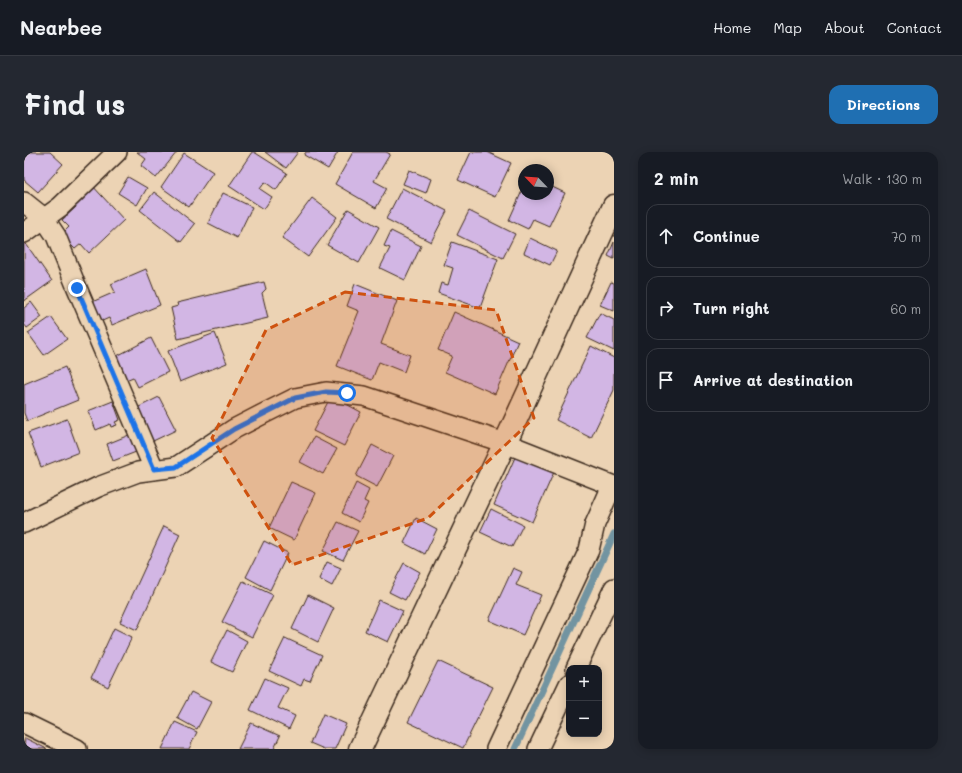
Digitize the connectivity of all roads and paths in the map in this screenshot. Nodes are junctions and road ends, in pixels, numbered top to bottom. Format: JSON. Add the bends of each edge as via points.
{"nodes":[{"id":1,"x":117,"y":152,"type":"edge"},
{"id":2,"x":24,"y":202,"type":"edge"},
{"id":3,"x":614,"y":206,"type":"edge"},
{"id":4,"x":44,"y":218,"type":"junction"},
{"id":5,"x":24,"y":233,"type":"edge"},
{"id":6,"x":505,"y":443,"type":"junction"},
{"id":7,"x":154,"y":469,"type":"junction"},
{"id":8,"x":613,"y":486,"type":"edge"},
{"id":9,"x":24,"y":523,"type":"edge"},
{"id":10,"x":614,"y":588,"type":"edge"},
{"id":11,"x":577,"y":665,"type":"edge"},
{"id":12,"x":566,"y":690,"type":"edge"},
{"id":13,"x":24,"y":723,"type":"edge"},
{"id":14,"x":77,"y":749,"type":"edge"},
{"id":15,"x":360,"y":749,"type":"edge"},
{"id":16,"x":496,"y":749,"type":"edge"},
{"id":17,"x":538,"y":749,"type":"edge"}],
"edges":[{"from":1,"to":4,"type":"street","via":[[60,207]]},
{"from":2,"to":4,"type":"street"},
{"from":3,"to":6,"type":"street"},
{"from":4,"to":5,"type":"street"},
{"from":4,"to":7,"type":"street","via":[[56,236]]},
{"from":6,"to":7,"type":"street","via":[[364,396],[326,392],[295,398],[234,429],[176,467]]},
{"from":6,"to":8,"type":"street"},
{"from":6,"to":15,"type":"street"},
{"from":7,"to":9,"type":"street","via":[[138,472],[98,487]]},
{"from":8,"to":16,"type":"street","via":[[595,524],[589,550]]},
{"from":10,"to":11,"type":"street"},
{"from":12,"to":17,"type":"street"},
{"from":13,"to":14,"type":"street"}]}
